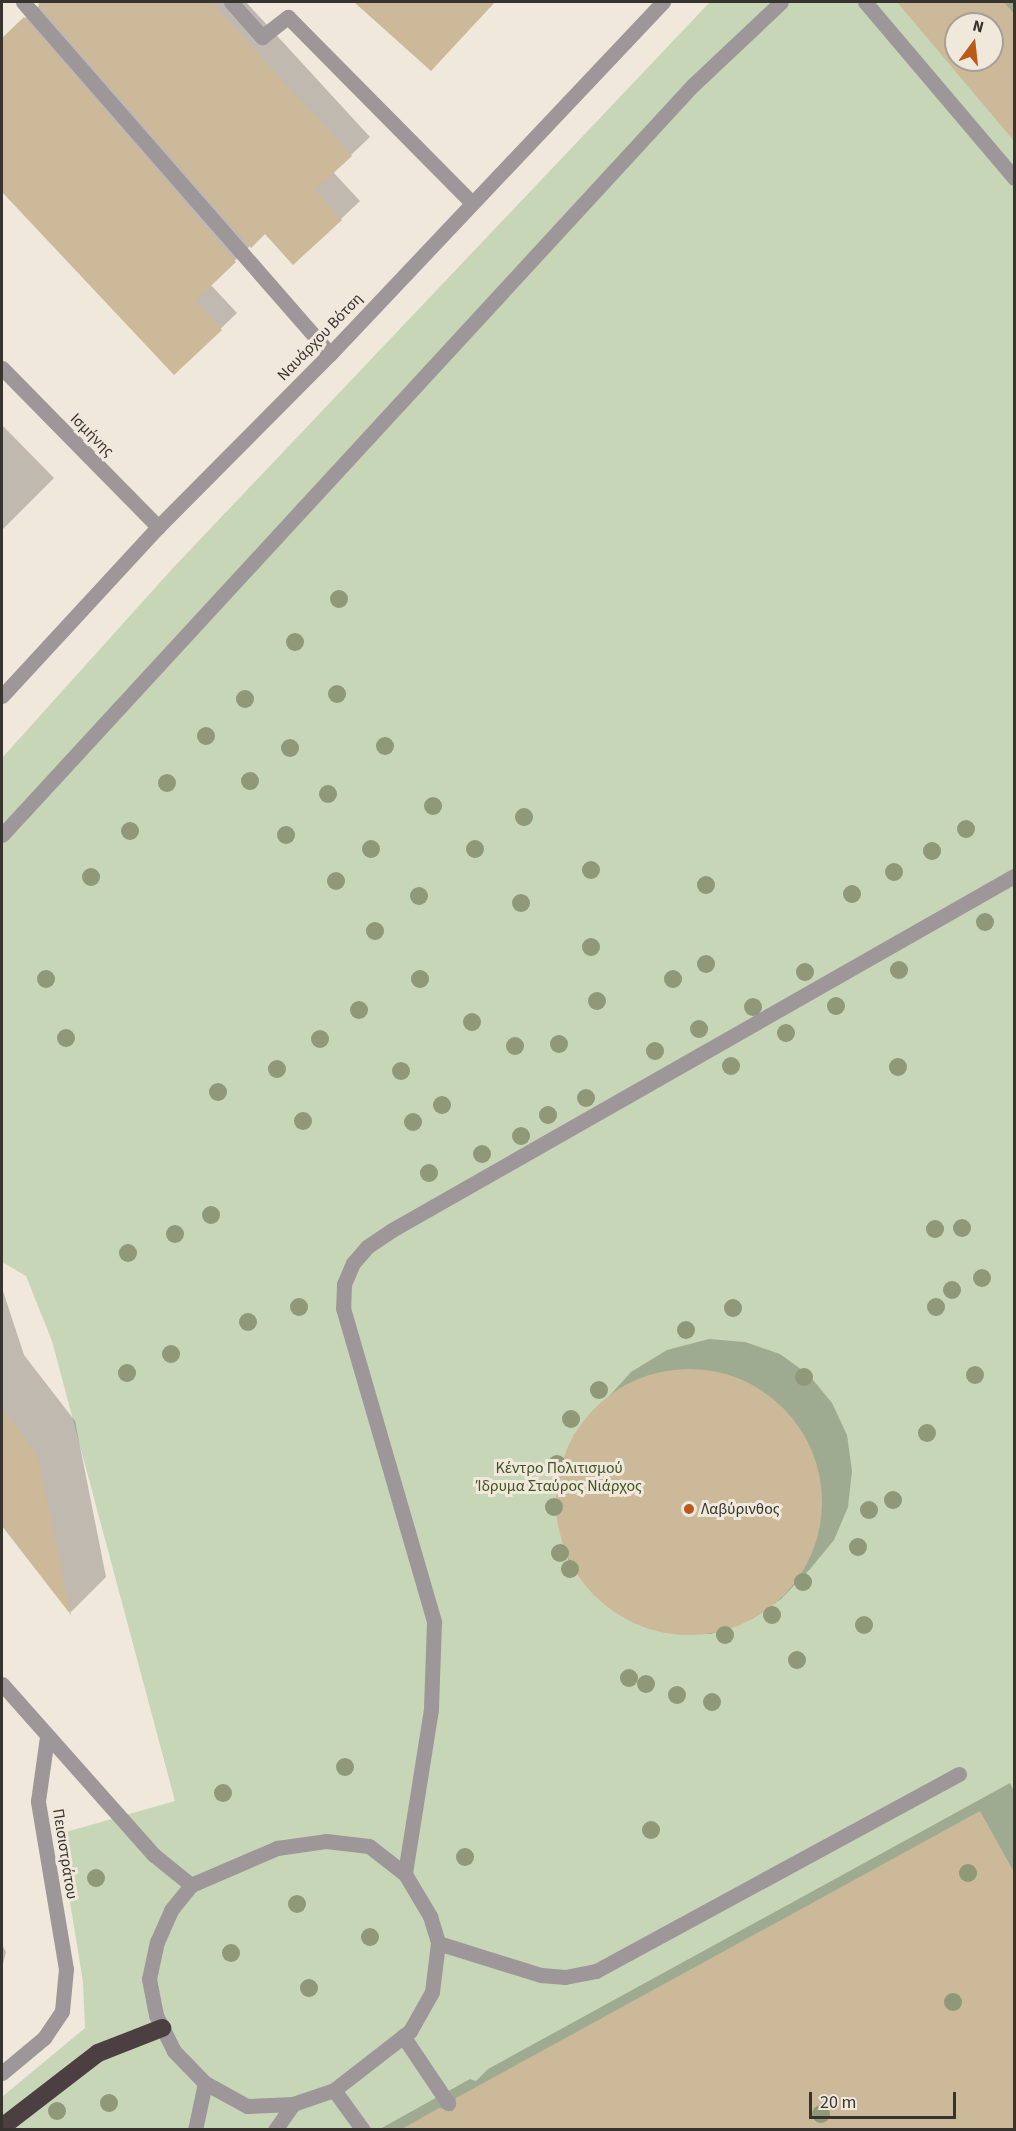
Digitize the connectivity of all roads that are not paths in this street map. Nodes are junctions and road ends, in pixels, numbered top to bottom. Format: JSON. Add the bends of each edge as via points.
{"nodes":[{"id":1,"x":23,"y":2,"type":"edge"},
{"id":2,"x":231,"y":2,"type":"edge"},
{"id":3,"x":663,"y":2,"type":"edge"},
{"id":4,"x":781,"y":2,"type":"edge"},
{"id":5,"x":865,"y":2,"type":"edge"},
{"id":6,"x":1014,"y":178,"type":"edge"},
{"id":7,"x":471,"y":202,"type":"junction"},
{"id":8,"x":330,"y":354,"type":"junction"},
{"id":9,"x":2,"y":369,"type":"edge"},
{"id":10,"x":158,"y":527,"type":"junction"},
{"id":11,"x":2,"y":696,"type":"edge"},
{"id":12,"x":2,"y":835,"type":"edge"},
{"id":13,"x":1014,"y":876,"type":"edge"},
{"id":14,"x":2,"y":1684,"type":"edge"},
{"id":15,"x":47,"y":1737,"type":"junction"},
{"id":16,"x":959,"y":1774,"type":"dead end"},
{"id":17,"x":405,"y":1874,"type":"junction"},
{"id":18,"x":191,"y":1885,"type":"junction"},
{"id":19,"x":438,"y":1944,"type":"junction"},
{"id":20,"x":162,"y":2028,"type":"junction"},
{"id":21,"x":403,"y":2036,"type":"junction"},
{"id":22,"x":2,"y":2073,"type":"edge"},
{"id":23,"x":205,"y":2083,"type":"junction"},
{"id":24,"x":334,"y":2090,"type":"junction"},
{"id":25,"x":448,"y":2103,"type":"dead end"},
{"id":26,"x":293,"y":2104,"type":"junction"},
{"id":27,"x":2,"y":2127,"type":"edge"},
{"id":28,"x":195,"y":2130,"type":"edge"},
{"id":29,"x":275,"y":2130,"type":"edge"},
{"id":30,"x":363,"y":2130,"type":"edge"}],
"edges":[{"from":1,"to":8,"type":"street"},
{"from":2,"to":7,"type":"street","via":[[261,37],[288,17]]},
{"from":3,"to":7,"type":"street","name":"Ναυάρχου Βότση"},
{"from":4,"to":12,"type":"street","via":[[692,86]]},
{"from":5,"to":6,"type":"street"},
{"from":7,"to":8,"type":"street","name":"Ναυάρχου Βότση"},
{"from":8,"to":10,"type":"street","name":"Ναυάρχου Βότση"},
{"from":9,"to":10,"type":"street","name":"Ισμήνης"},
{"from":10,"to":11,"type":"street","name":"Ναυάρχου Βότση"},
{"from":13,"to":17,"type":"street","via":[[392,1230],[352,1263],[344,1284],[343,1308],[434,1622],[431,1709]]},
{"from":14,"to":15,"type":"street"},
{"from":15,"to":18,"type":"street","via":[[154,1855]]},
{"from":15,"to":22,"type":"street","name":"Πεισιστράτου","via":[[38,1801],[66,1969],[62,2011],[44,2038]]},
{"from":16,"to":19,"type":"street","via":[[596,1971],[565,1977],[541,1975]]},
{"from":17,"to":18,"type":"street","via":[[369,1846],[326,1841],[277,1848]]},
{"from":17,"to":19,"type":"street","via":[[430,1916]]},
{"from":18,"to":20,"type":"street","via":[[171,1910],[157,1942],[149,1979]]},
{"from":19,"to":21,"type":"street","via":[[432,1992]]},
{"from":20,"to":23,"type":"street","via":[[174,2051]]},
{"from":20,"to":27,"type":"highway","via":[[98,2053]]},
{"from":21,"to":24,"type":"street"},
{"from":21,"to":25,"type":"street"},
{"from":23,"to":26,"type":"street","via":[[247,2106]]},
{"from":23,"to":28,"type":"street"},
{"from":24,"to":26,"type":"street"},
{"from":24,"to":30,"type":"street"},
{"from":26,"to":29,"type":"street"}]}
